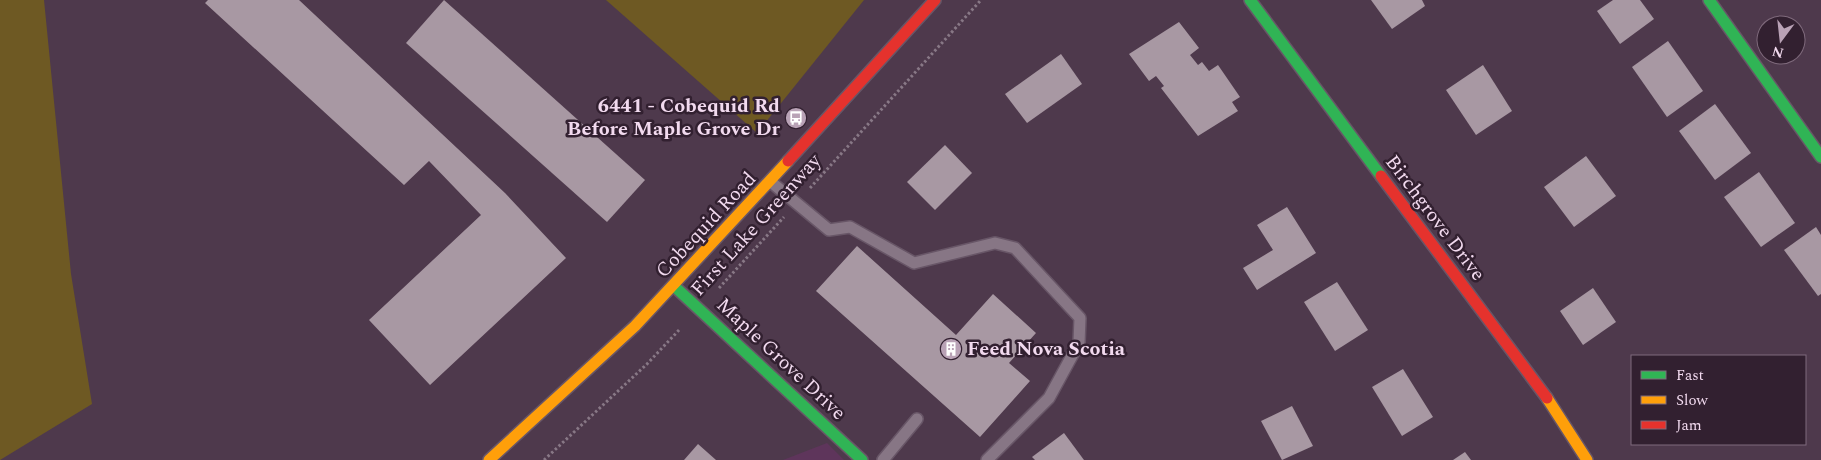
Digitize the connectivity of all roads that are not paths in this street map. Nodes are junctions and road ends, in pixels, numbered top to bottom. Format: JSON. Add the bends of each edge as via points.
{"nodes":[{"id":1,"x":935,"y":0,"type":"edge"},
{"id":2,"x":1250,"y":0,"type":"edge"},
{"id":3,"x":1710,"y":0,"type":"edge"},
{"id":4,"x":1821,"y":158,"type":"edge"},
{"id":5,"x":771,"y":182,"type":"junction"},
{"id":6,"x":674,"y":286,"type":"junction"},
{"id":7,"x":917,"y":419,"type":"dead end"},
{"id":8,"x":489,"y":460,"type":"edge"},
{"id":9,"x":862,"y":460,"type":"edge"},
{"id":10,"x":883,"y":460,"type":"edge"},
{"id":11,"x":987,"y":460,"type":"edge"},
{"id":12,"x":1587,"y":460,"type":"edge"}],
"edges":[{"from":1,"to":5,"type":"street","name":"Cobequid Road"},
{"from":2,"to":12,"type":"street","name":"Birchgrove Drive","via":[[1554,408]]},
{"from":3,"to":4,"type":"street"},
{"from":5,"to":6,"type":"street","name":"Cobequid Road"},
{"from":5,"to":11,"type":"lane","via":[[829,230],[850,227],[914,263],[995,244],[1015,248],[1080,318],[1080,343],[1049,398]]},
{"from":6,"to":8,"type":"street","name":"Cobequid Road"},
{"from":6,"to":9,"type":"street","name":"Maple Grove Drive"},
{"from":7,"to":10,"type":"lane"}]}
